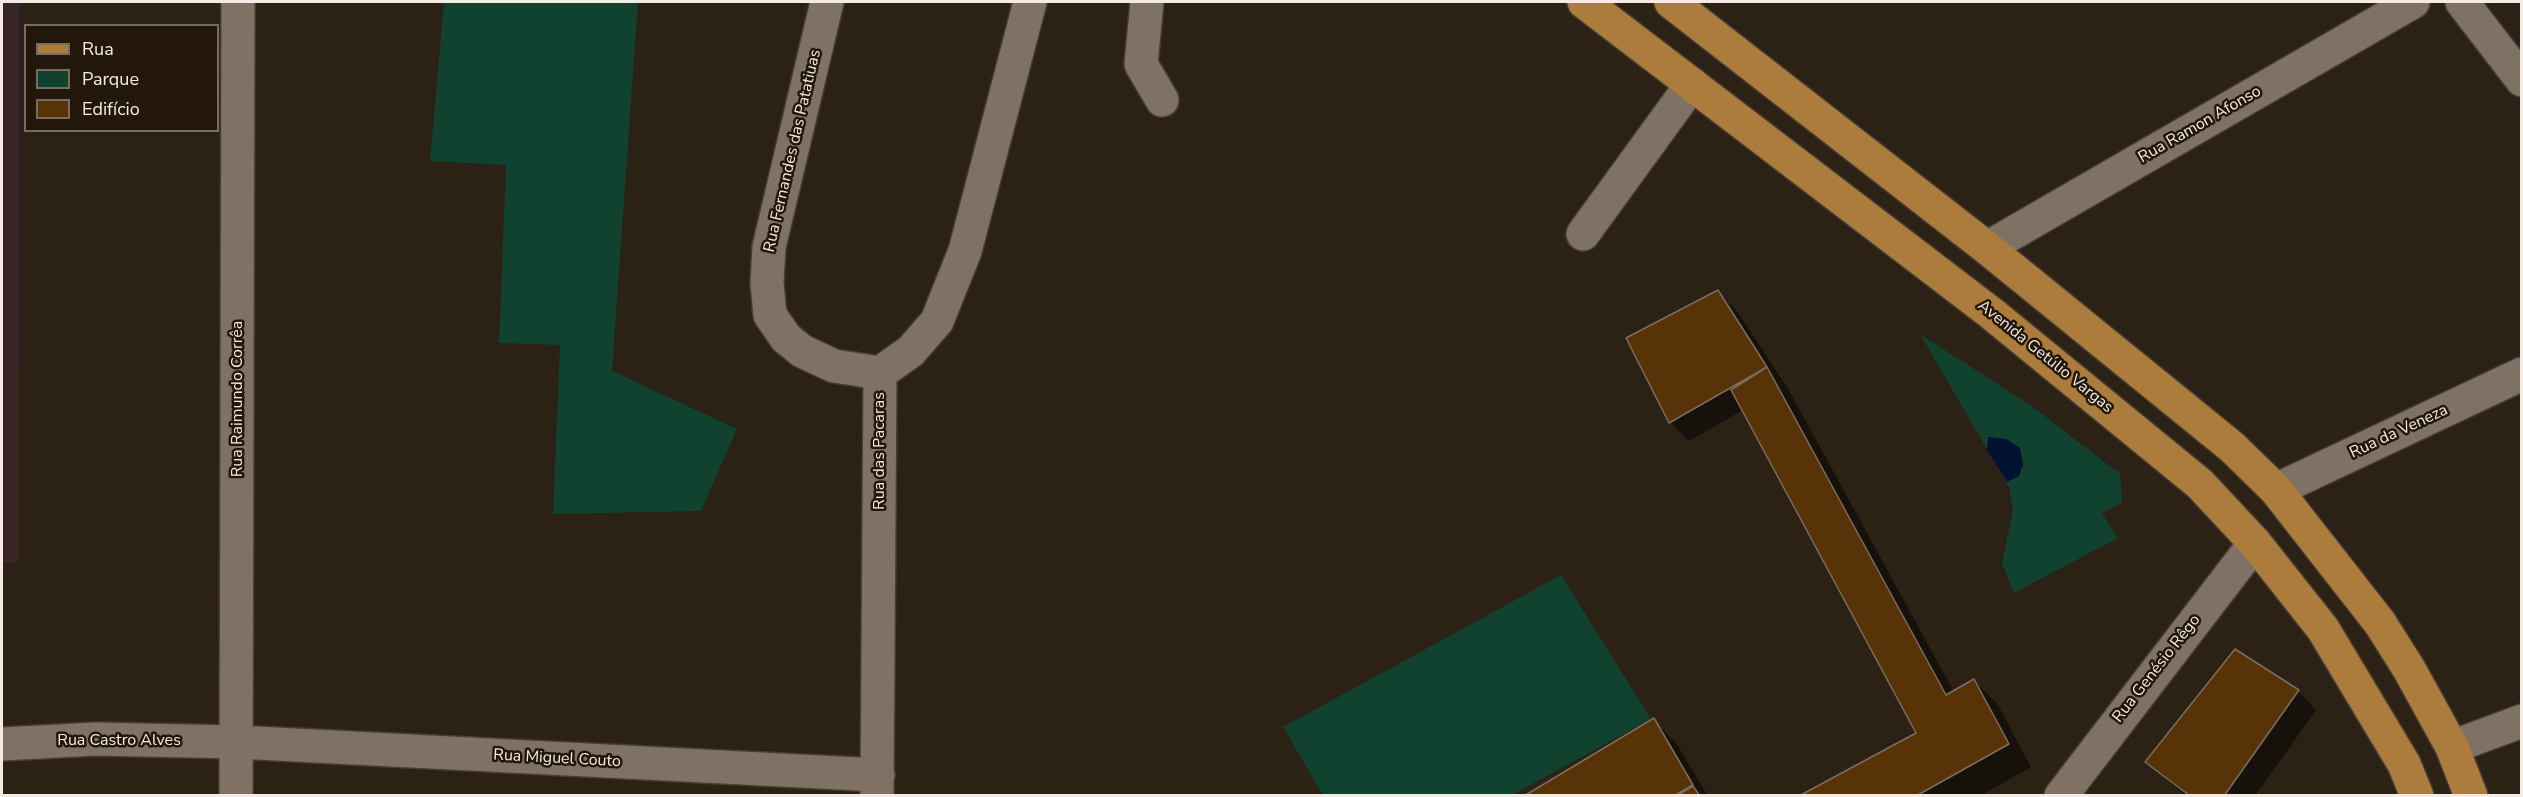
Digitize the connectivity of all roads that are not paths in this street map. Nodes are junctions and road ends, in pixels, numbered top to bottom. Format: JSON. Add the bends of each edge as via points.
{"nodes":[{"id":1,"x":238,"y":2,"type":"edge"},
{"id":2,"x":827,"y":2,"type":"edge"},
{"id":3,"x":1030,"y":2,"type":"edge"},
{"id":4,"x":1147,"y":2,"type":"edge"},
{"id":5,"x":1584,"y":2,"type":"edge"},
{"id":6,"x":1671,"y":2,"type":"edge"},
{"id":7,"x":2414,"y":2,"type":"edge"},
{"id":8,"x":2462,"y":2,"type":"edge"},
{"id":9,"x":2522,"y":80,"type":"edge"},
{"id":10,"x":1692,"y":84,"type":"junction"},
{"id":11,"x":1162,"y":100,"type":"dead end"},
{"id":12,"x":1583,"y":234,"type":"dead end"},
{"id":13,"x":1987,"y":248,"type":"junction"},
{"id":14,"x":880,"y":373,"type":"junction"},
{"id":15,"x":2522,"y":375,"type":"edge"},
{"id":16,"x":2276,"y":490,"type":"junction"},
{"id":17,"x":2255,"y":543,"type":"junction"},
{"id":18,"x":2522,"y":721,"type":"edge"},
{"id":19,"x":237,"y":742,"type":"junction"},
{"id":20,"x":2,"y":744,"type":"edge"},
{"id":21,"x":2451,"y":747,"type":"junction"},
{"id":22,"x":878,"y":785,"type":"edge"},
{"id":23,"x":236,"y":795,"type":"edge"},
{"id":24,"x":2061,"y":795,"type":"edge"},
{"id":25,"x":2417,"y":795,"type":"edge"},
{"id":26,"x":2471,"y":795,"type":"edge"}],
"edges":[{"from":1,"to":19,"type":"street","name":"Rua Raimundo Corrêa"},
{"from":2,"to":14,"type":"street","name":"Rua Fernandes das Patatiuas","via":[[769,247],[770,315],[801,351],[834,366]]},
{"from":3,"to":14,"type":"street","name":"Rua das Pacaras","via":[[965,251],[937,321],[911,351]]},
{"from":4,"to":11,"type":"street","via":[[1141,64]]},
{"from":5,"to":10,"type":"main road","name":"Avenida Getúlio Vargas"},
{"from":6,"to":13,"type":"main road"},
{"from":7,"to":13,"type":"street","name":"Rua Ramon Afonso"},
{"from":8,"to":9,"type":"street"},
{"from":10,"to":12,"type":"street"},
{"from":10,"to":17,"type":"main road","name":"Avenida Getúlio Vargas","via":[[2000,320],[2200,483]]},
{"from":13,"to":16,"type":"main road","via":[[2232,447]]},
{"from":14,"to":22,"type":"street","name":"Rua das Pacaras"},
{"from":15,"to":16,"type":"street","name":"Rua da Veneza"},
{"from":16,"to":21,"type":"main road","via":[[2380,623]]},
{"from":17,"to":24,"type":"street","name":"Rua Genésio Rêgo"},
{"from":17,"to":25,"type":"main road","name":"Avenida Getúlio Vargas","via":[[2323,629],[2404,764]]},
{"from":18,"to":21,"type":"street"},
{"from":19,"to":20,"type":"street","name":"Rua Castro Alves","via":[[96,739]]},
{"from":19,"to":22,"type":"street","name":"Rua Miguel Couto"},
{"from":19,"to":23,"type":"street","name":"Rua Raimundo Corrêa"},
{"from":21,"to":26,"type":"main road"}]}
